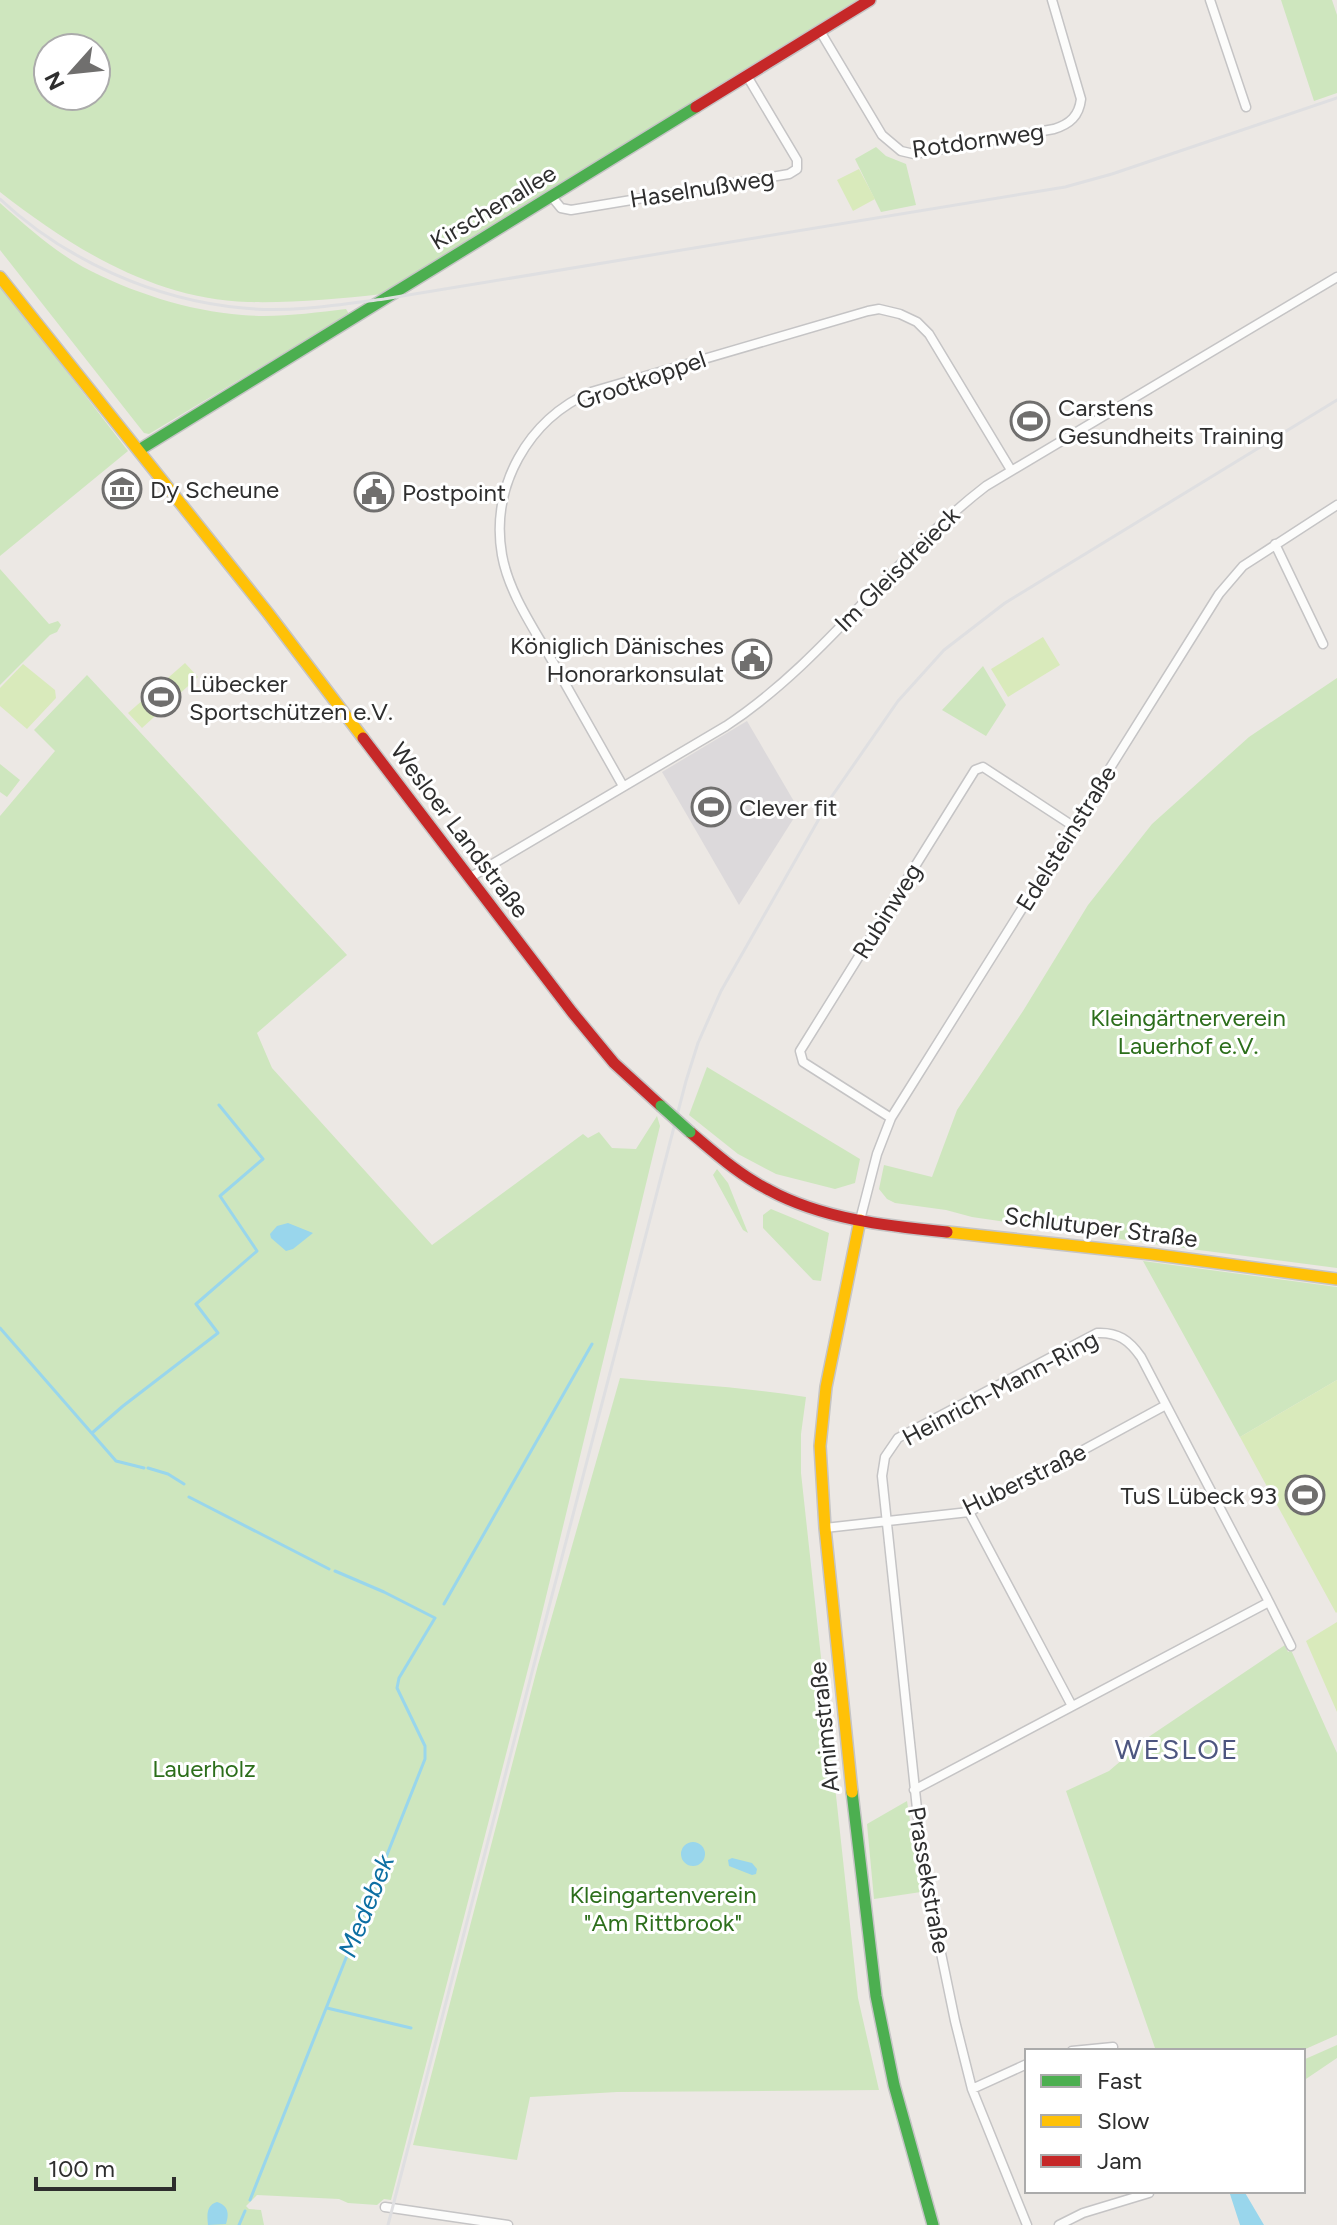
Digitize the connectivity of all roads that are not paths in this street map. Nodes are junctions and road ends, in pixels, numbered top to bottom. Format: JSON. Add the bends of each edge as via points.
{"nodes":[{"id":1,"x":870,"y":0,"type":"edge"},
{"id":2,"x":1052,"y":0,"type":"edge"},
{"id":3,"x":1210,"y":0,"type":"edge"},
{"id":4,"x":820,"y":31,"type":"junction"},
{"id":5,"x":747,"y":76,"type":"junction"},
{"id":6,"x":1246,"y":107,"type":"dead end"},
{"id":7,"x":552,"y":197,"type":"junction"},
{"id":8,"x":0,"y":277,"type":"edge"},
{"id":9,"x":1337,"y":277,"type":"edge"},
{"id":10,"x":139,"y":450,"type":"junction"},
{"id":11,"x":1011,"y":470,"type":"junction"},
{"id":12,"x":1337,"y":505,"type":"edge"},
{"id":13,"x":1275,"y":544,"type":"junction"},
{"id":14,"x":1323,"y":644,"type":"dead end"},
{"id":15,"x":623,"y":786,"type":"junction"},
{"id":16,"x":1073,"y":826,"type":"junction"},
{"id":17,"x":469,"y":878,"type":"junction"},
{"id":18,"x":891,"y":1118,"type":"junction"},
{"id":19,"x":860,"y":1220,"type":"junction"},
{"id":20,"x":1337,"y":1279,"type":"edge"},
{"id":21,"x":1166,"y":1405,"type":"junction"},
{"id":22,"x":969,"y":1512,"type":"junction"},
{"id":23,"x":887,"y":1522,"type":"junction"},
{"id":24,"x":825,"y":1528,"type":"junction"},
{"id":25,"x":1269,"y":1602,"type":"junction"},
{"id":26,"x":1291,"y":1646,"type":"dead end"},
{"id":27,"x":1072,"y":1706,"type":"junction"},
{"id":28,"x":914,"y":1790,"type":"junction"},
{"id":29,"x":1113,"y":2047,"type":"dead end"},
{"id":30,"x":1092,"y":2049,"type":"edge"},
{"id":31,"x":1025,"y":2065,"type":"edge"},
{"id":32,"x":972,"y":2089,"type":"junction"},
{"id":33,"x":1149,"y":2193,"type":"edge"},
{"id":34,"x":385,"y":2207,"type":"dead end"},
{"id":35,"x":508,"y":2225,"type":"edge"},
{"id":36,"x":933,"y":2225,"type":"edge"},
{"id":37,"x":1027,"y":2225,"type":"edge"},
{"id":38,"x":1059,"y":2225,"type":"edge"}],
"edges":[{"from":1,"to":4,"type":"main road","name":"Kirschenallee"},
{"from":2,"to":4,"type":"street","name":"Rotdornweg","via":[[1081,99],[1071,122],[914,154],[886,141]]},
{"from":3,"to":6,"type":"street"},
{"from":4,"to":5,"type":"main road","name":"Kirschenallee"},
{"from":5,"to":7,"type":"main road","name":"Kirschenallee"},
{"from":5,"to":7,"type":"street","name":"Haselnußweg","via":[[797,160],[797,169],[789,174],[571,210]]},
{"from":7,"to":10,"type":"main road","name":"Kirschenallee"},
{"from":8,"to":10,"type":"main road","name":"Wesloer Landstraße"},
{"from":9,"to":11,"type":"street","name":"Im Gleisdreieck"},
{"from":10,"to":17,"type":"main road","name":"Wesloer Landstraße"},
{"from":11,"to":15,"type":"street","name":"Im Gleisdreieck","via":[[935,529],[775,691]]},
{"from":11,"to":15,"type":"street","name":"Grootkoppel","via":[[929,334],[910,318],[889,311],[868,311],[742,347],[591,392],[565,406],[536,431],[515,463],[499,520],[502,557],[524,612]]},
{"from":12,"to":13,"type":"street","name":"Edelsteinstraße"},
{"from":13,"to":14,"type":"street"},
{"from":13,"to":16,"type":"street","name":"Edelsteinstraße","via":[[1239,570],[1219,594]]},
{"from":15,"to":17,"type":"street","name":"Im Gleisdreieck"},
{"from":16,"to":18,"type":"street","name":"Edelsteinstraße"},
{"from":16,"to":18,"type":"street","name":"Rubinweg","via":[[979,767],[800,1051],[803,1062]]},
{"from":17,"to":19,"type":"main road","name":"Wesloer Landstraße","bridge":true,"via":[[614,1063],[690,1132],[756,1183],[787,1199]]},
{"from":18,"to":19,"type":"street","name":"Edelsteinstraße"},
{"from":19,"to":20,"type":"main road","name":"Schlutuper Straße"},
{"from":19,"to":24,"type":"main road","name":"Arnimstraße","via":[[826,1387],[820,1446]]},
{"from":21,"to":22,"type":"street","name":"Huberstraße"},
{"from":21,"to":23,"type":"street","name":"Heinrich-Mann-Ring","via":[[1134,1347],[1110,1332],[1097,1333],[898,1438],[885,1457],[882,1476]]},
{"from":21,"to":25,"type":"street","name":"Heinrich-Mann-Ring"},
{"from":22,"to":23,"type":"street","name":"Huberstraße"},
{"from":22,"to":27,"type":"street"},
{"from":23,"to":24,"type":"street","name":"Huberstraße"},
{"from":23,"to":28,"type":"street","name":"Prassekstraße"},
{"from":24,"to":36,"type":"main road","name":"Arnimstraße","via":[[876,1996],[894,2085]]},
{"from":25,"to":26,"type":"street","name":"Heinrich-Mann-Ring"},
{"from":25,"to":27,"type":"street"},
{"from":27,"to":28,"type":"street"},
{"from":28,"to":32,"type":"street","name":"Prassekstraße","via":[[923,1866]]},
{"from":29,"to":30,"type":"street"},
{"from":31,"to":32,"type":"street"},
{"from":32,"to":37,"type":"street","name":"Prassekstraße"},
{"from":33,"to":38,"type":"street"},
{"from":34,"to":35,"type":"street"}]}
